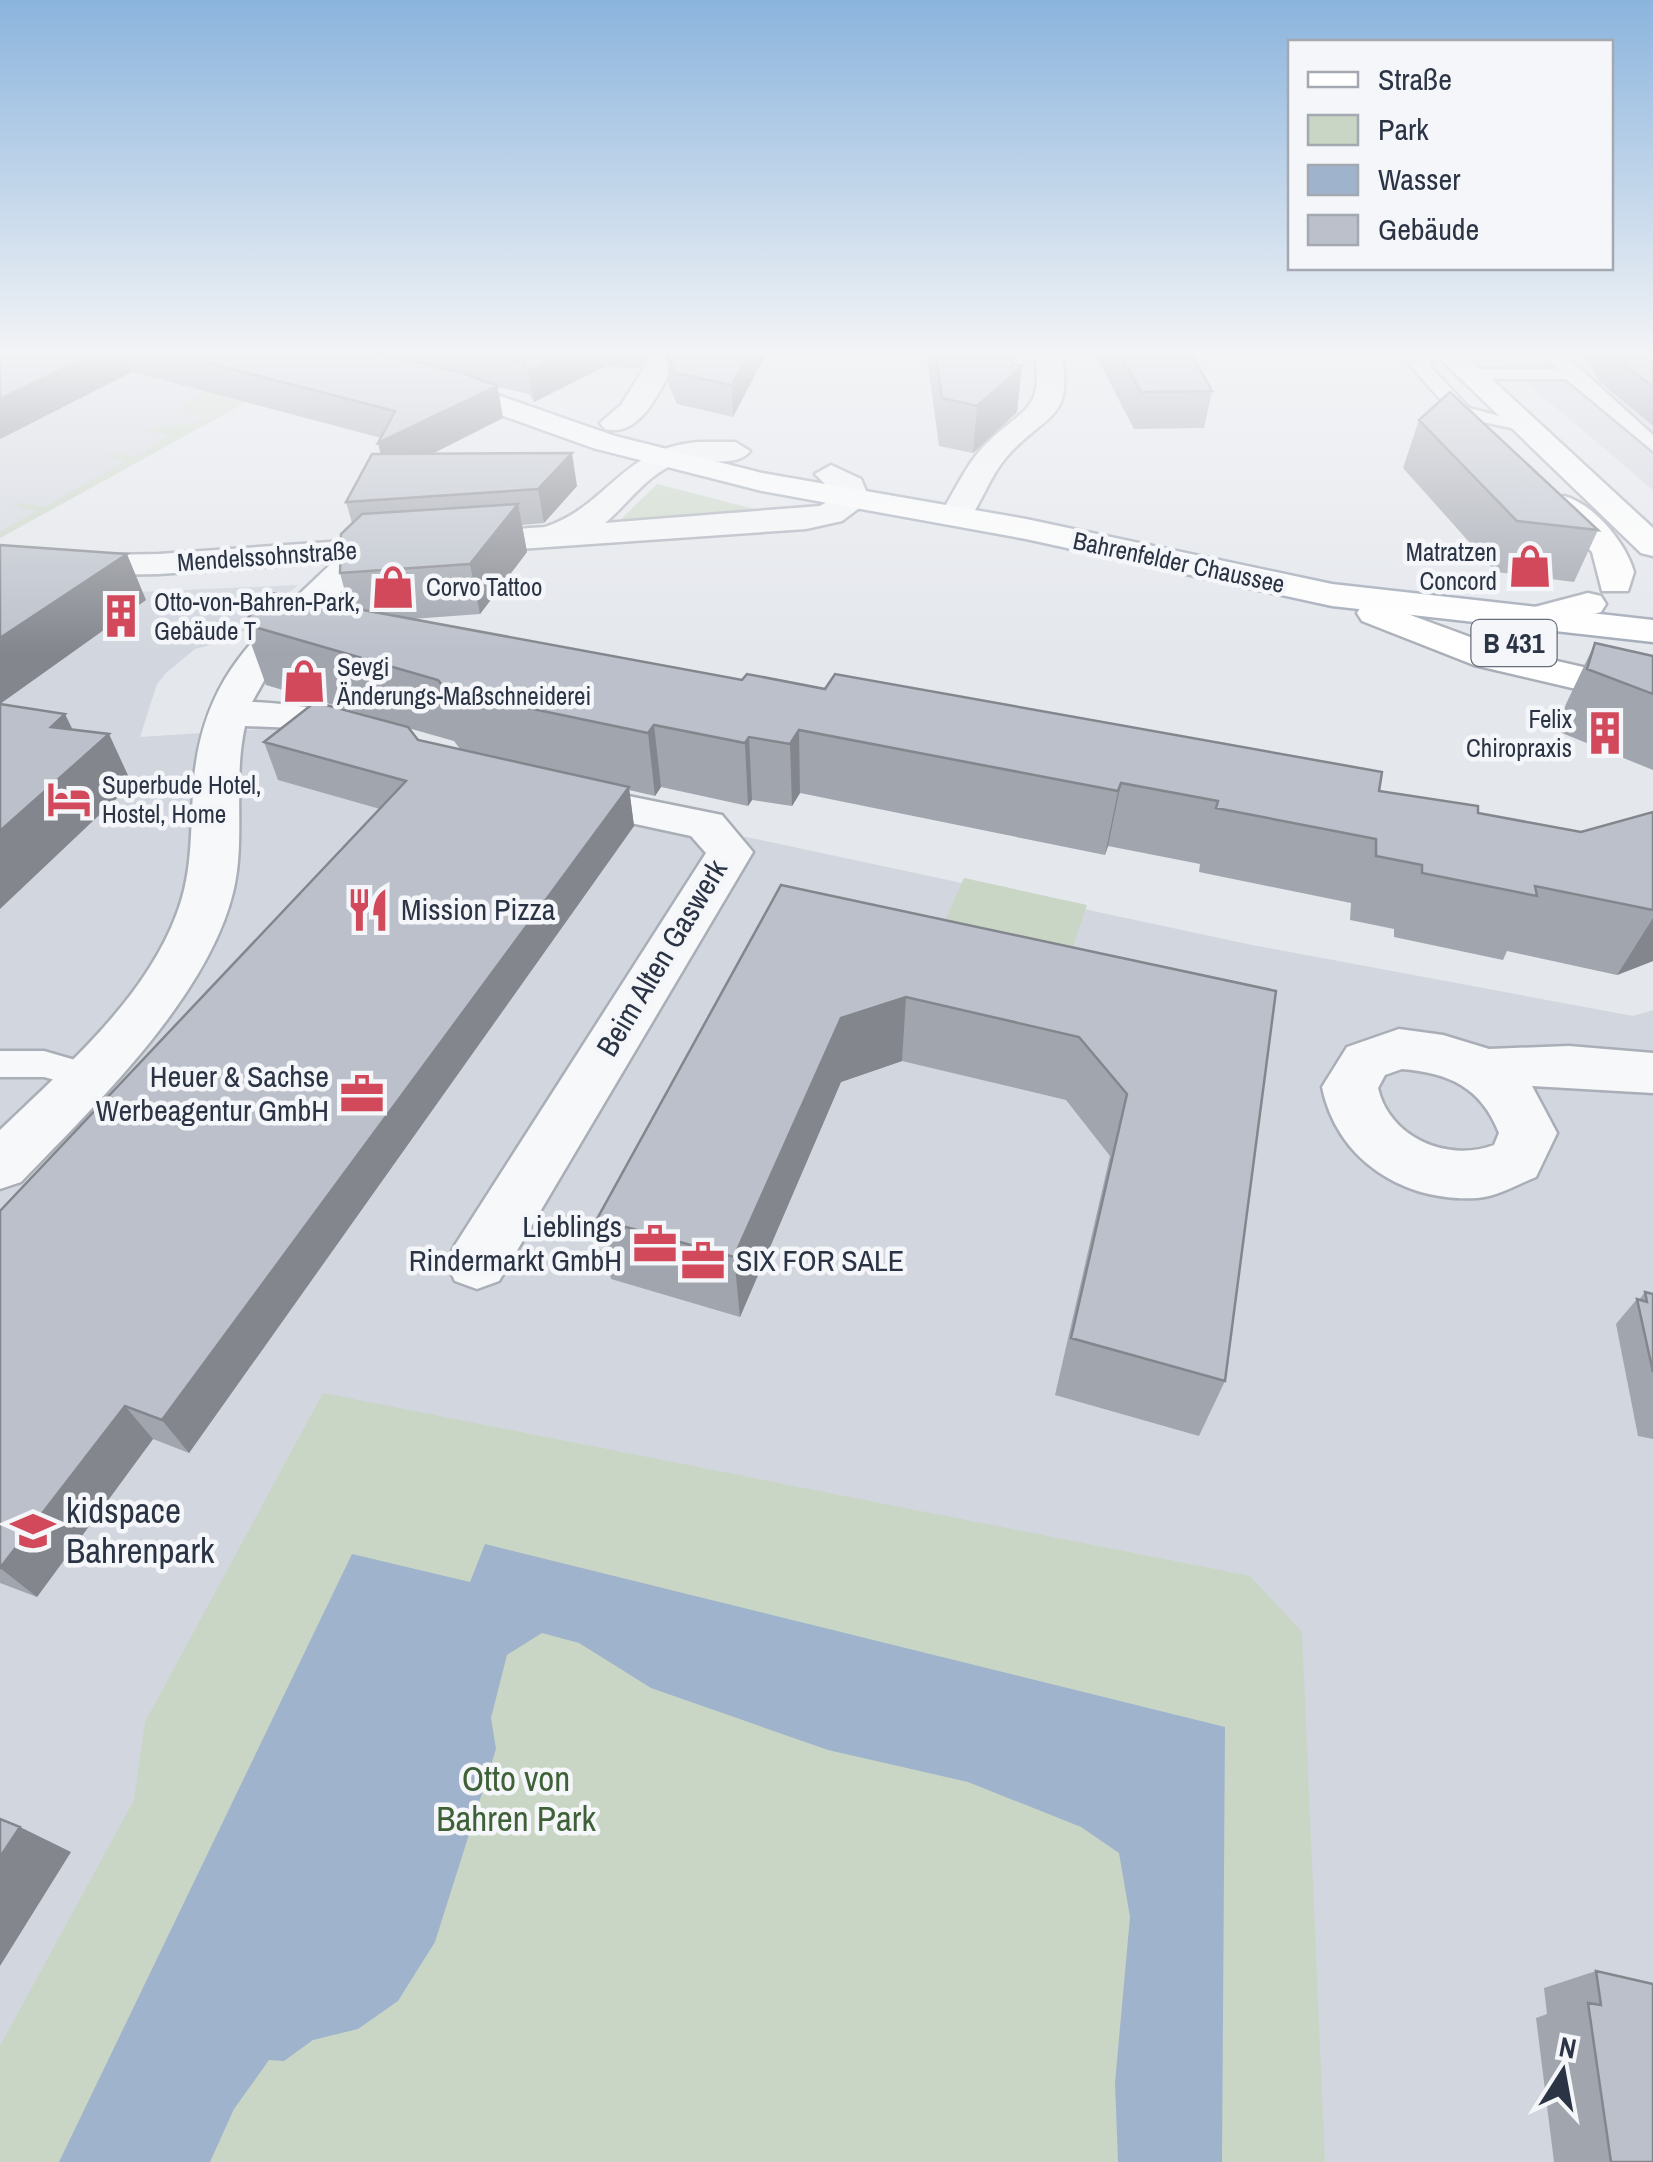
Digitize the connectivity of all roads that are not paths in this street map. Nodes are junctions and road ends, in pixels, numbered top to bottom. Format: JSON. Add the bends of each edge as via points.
{"nodes":[{"id":1,"x":638,"y":451,"type":"edge"},
{"id":2,"x":734,"y":451,"type":"joint"},
{"id":3,"x":997,"y":451,"type":"edge"},
{"id":4,"x":1495,"y":451,"type":"edge"},
{"id":5,"x":1536,"y":451,"type":"edge"},
{"id":6,"x":1552,"y":451,"type":"edge"},
{"id":7,"x":1499,"y":456,"type":"edge"},
{"id":8,"x":663,"y":458,"type":"junction"},
{"id":9,"x":831,"y":474,"type":"junction"},
{"id":10,"x":854,"y":500,"type":"junction"},
{"id":11,"x":960,"y":508,"type":"junction"},
{"id":12,"x":1026,"y":529,"type":"junction"},
{"id":13,"x":1648,"y":537,"type":"edge"},
{"id":14,"x":534,"y":539,"type":"junction"},
{"id":15,"x":362,"y":550,"type":"junction"},
{"id":16,"x":0,"y":567,"type":"edge"},
{"id":17,"x":1332,"y":595,"type":"junction"},
{"id":18,"x":1375,"y":612,"type":"junction"},
{"id":19,"x":1540,"y":617,"type":"junction"},
{"id":20,"x":1653,"y":631,"type":"edge"},
{"id":21,"x":1653,"y":669,"type":"edge"},
{"id":22,"x":1653,"y":695,"type":"edge"},
{"id":23,"x":227,"y":713,"type":"junction"},
{"id":24,"x":405,"y":743,"type":"edge"},
{"id":25,"x":513,"y":783,"type":"edge"},
{"id":26,"x":0,"y":1064,"type":"edge"},
{"id":27,"x":1485,"y":1070,"type":"dead end"},
{"id":28,"x":1653,"y":1073,"type":"edge"},
{"id":29,"x":87,"y":1076,"type":"junction"},
{"id":30,"x":0,"y":1166,"type":"edge"},
{"id":31,"x":477,"y":1263,"type":"dead end"}],
"edges":[{"from":1,"to":8,"type":"main road","name":"Bahrenfelder Chaussee","number":"B 431"},
{"from":2,"to":8,"type":"street","name":"Mendelssohnstraße"},
{"from":2,"to":9,"type":"main road","name":"Bahrenfelder Chaussee","number":"B 431"},
{"from":3,"to":11,"type":"street"},
{"from":4,"to":7,"type":"main road"},
{"from":5,"to":19,"type":"main road","via":[[1544,469],[1541,486],[1616,566],[1601,593]]},
{"from":6,"to":13,"type":"main road"},
{"from":8,"to":10,"type":"main road","name":"Bahrenfelder Chaussee","number":"B 431"},
{"from":8,"to":14,"type":"street","name":"Mendelssohnstraße","via":[[584,524]]},
{"from":9,"to":10,"type":"street","via":[[850,486]]},
{"from":9,"to":11,"type":"main road","name":"Bahrenfelder Chaussee","number":"B 431"},
{"from":10,"to":12,"type":"main road","name":"Bahrenfelder Chaussee","number":"B 431"},
{"from":10,"to":14,"type":"street","name":"Mendelssohnstraße","via":[[806,519]]},
{"from":11,"to":12,"type":"main road","name":"Bahrenfelder Chaussee","number":"B 431"},
{"from":12,"to":17,"type":"main road","name":"Bahrenfelder Chaussee","number":"B 431"},
{"from":14,"to":15,"type":"street","name":"Mendelssohnstraße"},
{"from":15,"to":16,"type":"street","name":"Mendelssohnstraße"},
{"from":15,"to":23,"type":"street","via":[[340,579],[259,652]]},
{"from":17,"to":18,"type":"main road","name":"Bahrenfelder Chaussee","number":"B 431"},
{"from":17,"to":19,"type":"main road","name":"Bahrenfelder Chaussee","number":"B 431"},
{"from":18,"to":21,"type":"main road","name":"Bahrenfelder Chaussee","number":"B 431"},
{"from":18,"to":22,"type":"main road","via":[[1488,656]]},
{"from":19,"to":20,"type":"main road","name":"Bahrenfelder Chaussee","number":"B 431"},
{"from":23,"to":24,"type":"street","via":[[295,716]]},
{"from":23,"to":29,"type":"street","via":[[215,766],[214,875],[200,917],[140,1014]]},
{"from":25,"to":31,"type":"street","name":"Beim Alten Gaswerk","via":[[706,826],[730,852]]},
{"from":26,"to":29,"type":"lane","via":[[44,1064]]},
{"from":27,"to":28,"type":"street","via":[[1586,1064]]},
{"from":29,"to":30,"type":"street"}]}
